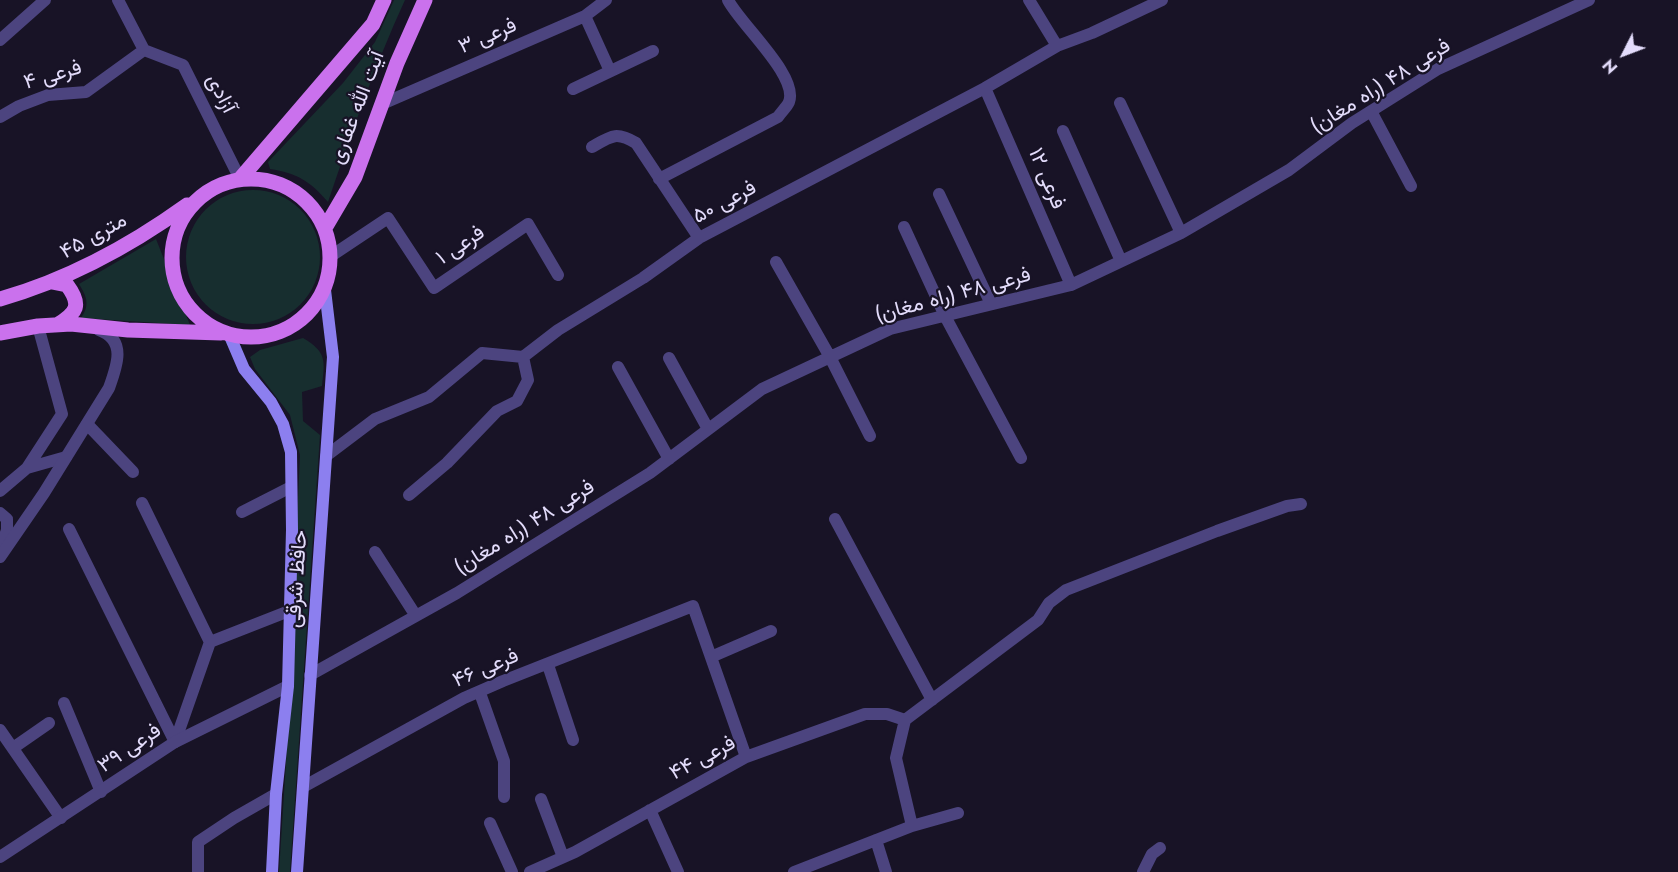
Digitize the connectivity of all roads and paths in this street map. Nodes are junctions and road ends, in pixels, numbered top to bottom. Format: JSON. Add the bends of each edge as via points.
{"nodes":[{"id":1,"x":45,"y":0,"type":"edge"},
{"id":2,"x":118,"y":0,"type":"edge"},
{"id":3,"x":384,"y":0,"type":"edge"},
{"id":4,"x":425,"y":0,"type":"edge"},
{"id":5,"x":606,"y":0,"type":"edge"},
{"id":6,"x":728,"y":0,"type":"edge"},
{"id":7,"x":1029,"y":0,"type":"edge"},
{"id":8,"x":1162,"y":0,"type":"edge"},
{"id":9,"x":1589,"y":0,"type":"edge"},
{"id":10,"x":585,"y":16,"type":"junction"},
{"id":11,"x":0,"y":40,"type":"edge"},
{"id":12,"x":1057,"y":46,"type":"junction"},
{"id":13,"x":144,"y":50,"type":"junction"},
{"id":14,"x":653,"y":51,"type":"dead end"},
{"id":15,"x":610,"y":71,"type":"junction"},
{"id":16,"x":986,"y":88,"type":"junction"},
{"id":17,"x":573,"y":89,"type":"dead end"},
{"id":18,"x":1120,"y":103,"type":"dead end"},
{"id":19,"x":382,"y":104,"type":"junction"},
{"id":20,"x":1371,"y":111,"type":"junction"},
{"id":21,"x":0,"y":117,"type":"edge"},
{"id":22,"x":1063,"y":131,"type":"dead end"},
{"id":23,"x":592,"y":147,"type":"dead end"},
{"id":24,"x":240,"y":179,"type":"junction"},
{"id":25,"x":659,"y":180,"type":"junction"},
{"id":26,"x":1411,"y":186,"type":"dead end"},
{"id":27,"x":939,"y":194,"type":"dead end"},
{"id":28,"x":200,"y":197,"type":"junction"},
{"id":29,"x":904,"y":226,"type":"dead end"},
{"id":30,"x":325,"y":228,"type":"junction"},
{"id":31,"x":1181,"y":233,"type":"junction"},
{"id":32,"x":699,"y":238,"type":"junction"},
{"id":33,"x":331,"y":256,"type":"junction"},
{"id":34,"x":1121,"y":261,"type":"junction"},
{"id":35,"x":776,"y":262,"type":"dead end"},
{"id":36,"x":558,"y":275,"type":"dead end"},
{"id":37,"x":52,"y":282,"type":"junction"},
{"id":38,"x":1071,"y":285,"type":"junction"},
{"id":39,"x":325,"y":290,"type":"junction"},
{"id":40,"x":0,"y":299,"type":"edge"},
{"id":41,"x":991,"y":304,"type":"junction"},
{"id":42,"x":945,"y":316,"type":"junction"},
{"id":43,"x":57,"y":325,"type":"junction"},
{"id":44,"x":38,"y":326,"type":"junction"},
{"id":45,"x":90,"y":326,"type":"junction"},
{"id":46,"x":0,"y":333,"type":"edge"},
{"id":47,"x":226,"y":333,"type":"junction"},
{"id":48,"x":523,"y":357,"type":"junction"},
{"id":49,"x":830,"y":357,"type":"junction"},
{"id":50,"x":669,"y":358,"type":"dead end"},
{"id":51,"x":618,"y":367,"type":"dead end"},
{"id":52,"x":87,"y":424,"type":"junction"},
{"id":53,"x":708,"y":429,"type":"junction"},
{"id":54,"x":870,"y":436,"type":"dead end"},
{"id":55,"x":326,"y":456,"type":"junction"},
{"id":56,"x":66,"y":457,"type":"junction"},
{"id":57,"x":1021,"y":458,"type":"dead end"},
{"id":58,"x":669,"y":459,"type":"junction"},
{"id":59,"x":27,"y":468,"type":"junction"},
{"id":60,"x":133,"y":472,"type":"dead end"},
{"id":61,"x":291,"y":487,"type":"junction"},
{"id":62,"x":0,"y":491,"type":"edge"},
{"id":63,"x":409,"y":495,"type":"dead end"},
{"id":64,"x":142,"y":503,"type":"dead end"},
{"id":65,"x":1301,"y":504,"type":"dead end"},
{"id":66,"x":242,"y":512,"type":"dead end"},
{"id":67,"x":0,"y":513,"type":"edge"},
{"id":68,"x":835,"y":519,"type":"dead end"},
{"id":69,"x":69,"y":529,"type":"dead end"},
{"id":70,"x":0,"y":550,"type":"edge"},
{"id":71,"x":375,"y":552,"type":"dead end"},
{"id":72,"x":0,"y":557,"type":"edge"},
{"id":73,"x":289,"y":611,"type":"junction"},
{"id":74,"x":416,"y":616,"type":"junction"},
{"id":75,"x":771,"y":631,"type":"dead end"},
{"id":76,"x":210,"y":642,"type":"junction"},
{"id":77,"x":711,"y":657,"type":"junction"},
{"id":78,"x":548,"y":665,"type":"junction"},
{"id":79,"x":310,"y":675,"type":"junction"},
{"id":80,"x":288,"y":686,"type":"junction"},
{"id":81,"x":480,"y":693,"type":"junction"},
{"id":82,"x":932,"y":700,"type":"junction"},
{"id":83,"x":64,"y":704,"type":"dead end"},
{"id":84,"x":905,"y":720,"type":"junction"},
{"id":85,"x":49,"y":723,"type":"dead end"},
{"id":86,"x":0,"y":730,"type":"edge"},
{"id":87,"x":573,"y":740,"type":"dead end"},
{"id":88,"x":175,"y":742,"type":"junction"},
{"id":89,"x":13,"y":748,"type":"junction"},
{"id":90,"x":746,"y":757,"type":"junction"},
{"id":91,"x":303,"y":787,"type":"junction"},
{"id":92,"x":101,"y":792,"type":"junction"},
{"id":93,"x":276,"y":794,"type":"junction"},
{"id":94,"x":504,"y":797,"type":"dead end"},
{"id":95,"x":541,"y":798,"type":"dead end"},
{"id":96,"x":650,"y":810,"type":"junction"},
{"id":97,"x":958,"y":813,"type":"dead end"},
{"id":98,"x":61,"y":818,"type":"junction"},
{"id":99,"x":490,"y":823,"type":"dead end"},
{"id":100,"x":912,"y":825,"type":"junction"},
{"id":101,"x":876,"y":840,"type":"junction"},
{"id":102,"x":1160,"y":848,"type":"dead end"},
{"id":103,"x":0,"y":857,"type":"edge"},
{"id":104,"x":563,"y":857,"type":"junction"},
{"id":105,"x":800,"y":871,"type":"edge"},
{"id":106,"x":198,"y":872,"type":"edge"},
{"id":107,"x":272,"y":872,"type":"edge"},
{"id":108,"x":297,"y":872,"type":"edge"},
{"id":109,"x":512,"y":872,"type":"edge"},
{"id":110,"x":530,"y":872,"type":"edge"},
{"id":111,"x":678,"y":872,"type":"edge"},
{"id":112,"x":886,"y":872,"type":"edge"},
{"id":113,"x":1143,"y":872,"type":"edge"}],
"edges":[{"from":1,"to":11,"type":"street"},
{"from":2,"to":13,"type":"street"},
{"from":3,"to":24,"type":"main road","name":"آیت الله غفاری","via":[[373,24]]},
{"from":4,"to":19,"type":"main road","name":"آیت الله غفاری"},
{"from":5,"to":10,"type":"street","name":"فرعی ۳"},
{"from":6,"to":25,"type":"street","via":[[780,68],[791,89],[789,102],[778,117]]},
{"from":7,"to":12,"type":"street"},
{"from":8,"to":12,"type":"street","name":"فرعی ۵۰"},
{"from":9,"to":20,"type":"street","name":"فرعی ۴۸ (راه مغان)","via":[[1438,69]]},
{"from":10,"to":15,"type":"street"},
{"from":10,"to":19,"type":"street","name":"فرعی ۳"},
{"from":12,"to":16,"type":"street","name":"فرعی ۵۰"},
{"from":13,"to":21,"type":"street","name":"فرعی ۴","via":[[86,92],[48,95]]},
{"from":13,"to":24,"type":"street","name":"آزادی","via":[[183,65]]},
{"from":14,"to":15,"type":"street"},
{"from":15,"to":17,"type":"street"},
{"from":16,"to":32,"type":"street","name":"فرعی ۵۰"},
{"from":16,"to":38,"type":"street","name":"فرعی ۱۲"},
{"from":18,"to":31,"type":"street"},
{"from":19,"to":30,"type":"main road","name":"آیت الله غفاری","via":[[355,177]]},
{"from":20,"to":26,"type":"street"},
{"from":20,"to":31,"type":"street","name":"فرعی ۴۸ (راه مغان)","via":[[1289,170]]},
{"from":22,"to":34,"type":"street"},
{"from":23,"to":25,"type":"street","via":[[613,135],[624,136],[636,143]]},
{"from":24,"to":28,"type":"main road","via":[[218,185]]},
{"from":24,"to":30,"type":"main road","via":[[282,184],[315,210]]},
{"from":25,"to":32,"type":"street"},
{"from":27,"to":41,"type":"street"},
{"from":28,"to":37,"type":"main road","name":"۴۵ متری","via":[[157,227]]},
{"from":28,"to":47,"type":"main road","via":[[182,218],[172,244],[172,271],[182,297],[199,318]]},
{"from":29,"to":42,"type":"street"},
{"from":30,"to":33,"type":"main road"},
{"from":31,"to":34,"type":"street","name":"فرعی ۴۸ (راه مغان)"},
{"from":32,"to":48,"type":"street","name":"فرعی ۵۰"},
{"from":33,"to":36,"type":"street","name":"فرعی ۱","via":[[388,218],[434,288],[528,224]]},
{"from":33,"to":39,"type":"main road"},
{"from":34,"to":38,"type":"street","name":"فرعی ۴۸ (راه مغان)"},
{"from":35,"to":49,"type":"street"},
{"from":37,"to":40,"type":"main road","name":"۴۵ متری"},
{"from":37,"to":43,"type":"main road","via":[[67,285],[76,302],[75,311]]},
{"from":38,"to":41,"type":"street","name":"فرعی ۴۸ (راه مغان)"},
{"from":39,"to":47,"type":"main road","via":[[312,310],[293,326],[271,336],[246,338]]},
{"from":39,"to":55,"type":"main road","name":"حافظ شرقی","via":[[333,357]]},
{"from":41,"to":42,"type":"street","name":"فرعی ۴۸ (راه مغان)"},
{"from":42,"to":49,"type":"street","name":"فرعی ۴۸ (راه مغان)","via":[[890,329]]},
{"from":42,"to":57,"type":"street"},
{"from":43,"to":44,"type":"main road"},
{"from":43,"to":45,"type":"main road"},
{"from":44,"to":46,"type":"main road"},
{"from":44,"to":59,"type":"street","via":[[62,414]]},
{"from":45,"to":47,"type":"main road"},
{"from":45,"to":52,"type":"street","via":[[109,333],[116,342],[117,357],[109,388]]},
{"from":47,"to":61,"type":"main road","name":"حافظ شرقی","via":[[244,369],[284,424],[291,452]]},
{"from":48,"to":55,"type":"street","via":[[482,353],[429,398],[375,419]]},
{"from":48,"to":63,"type":"street","via":[[528,380],[517,400],[497,411],[447,463]]},
{"from":49,"to":53,"type":"street","name":"فرعی ۴۸ (راه مغان)","via":[[762,389]]},
{"from":49,"to":54,"type":"street"},
{"from":50,"to":53,"type":"street"},
{"from":51,"to":58,"type":"street"},
{"from":52,"to":56,"type":"street"},
{"from":52,"to":60,"type":"street"},
{"from":53,"to":58,"type":"street","name":"فرعی ۴۸ (راه مغان)"},
{"from":55,"to":79,"type":"main road","name":"حافظ شرقی"},
{"from":56,"to":59,"type":"street"},
{"from":56,"to":72,"type":"street"},
{"from":58,"to":74,"type":"street","name":"فرعی ۴۸ (راه مغان)"},
{"from":59,"to":62,"type":"street"},
{"from":61,"to":66,"type":"street"},
{"from":61,"to":73,"type":"main road","name":"حافظ شرقی"},
{"from":64,"to":76,"type":"street"},
{"from":65,"to":82,"type":"street","via":[[1217,531],[1066,590],[1049,603],[1038,620]]},
{"from":67,"to":70,"type":"street","via":[[7,519]]},
{"from":68,"to":82,"type":"street"},
{"from":69,"to":88,"type":"street"},
{"from":71,"to":74,"type":"street"},
{"from":73,"to":76,"type":"street"},
{"from":73,"to":80,"type":"main road","name":"حافظ شرقی"},
{"from":74,"to":79,"type":"street","name":"فرعی ۴۸ (راه مغان)"},
{"from":75,"to":77,"type":"street"},
{"from":76,"to":88,"type":"street"},
{"from":77,"to":78,"type":"street","name":"فرعی ۴۶","via":[[693,606]]},
{"from":77,"to":90,"type":"street"},
{"from":78,"to":81,"type":"street","name":"فرعی ۴۶"},
{"from":78,"to":87,"type":"street"},
{"from":79,"to":91,"type":"main road","name":"حافظ شرقی"},
{"from":80,"to":88,"type":"street","name":"فرعی ۳۹"},
{"from":80,"to":93,"type":"main road","name":"حافظ شرقی"},
{"from":81,"to":91,"type":"street","name":"فرعی ۴۶","via":[[464,698]]},
{"from":81,"to":94,"type":"street","via":[[504,761]]},
{"from":82,"to":84,"type":"street"},
{"from":83,"to":92,"type":"street"},
{"from":84,"to":90,"type":"street","name":"فرعی ۴۴","via":[[887,714],[865,714]]},
{"from":84,"to":100,"type":"street","via":[[896,758]]},
{"from":85,"to":89,"type":"street"},
{"from":86,"to":89,"type":"street"},
{"from":88,"to":92,"type":"street","name":"فرعی ۳۹"},
{"from":89,"to":98,"type":"street"},
{"from":90,"to":96,"type":"street","name":"فرعی ۴۴"},
{"from":91,"to":108,"type":"main road","name":"حافظ شرقی"},
{"from":92,"to":98,"type":"street","name":"فرعی ۳۹"},
{"from":93,"to":106,"type":"street","via":[[198,842]]},
{"from":93,"to":107,"type":"main road","name":"حافظ شرقی"},
{"from":95,"to":104,"type":"street"},
{"from":96,"to":104,"type":"street","name":"فرعی ۴۴"},
{"from":96,"to":111,"type":"street"},
{"from":97,"to":100,"type":"street"},
{"from":98,"to":103,"type":"street","name":"فرعی ۳۹"},
{"from":99,"to":109,"type":"street"},
{"from":100,"to":101,"type":"street"},
{"from":101,"to":105,"type":"street"},
{"from":101,"to":112,"type":"street"},
{"from":102,"to":113,"type":"street","via":[[1152,854]]},
{"from":104,"to":110,"type":"street","name":"فرعی ۴۴"}]}
